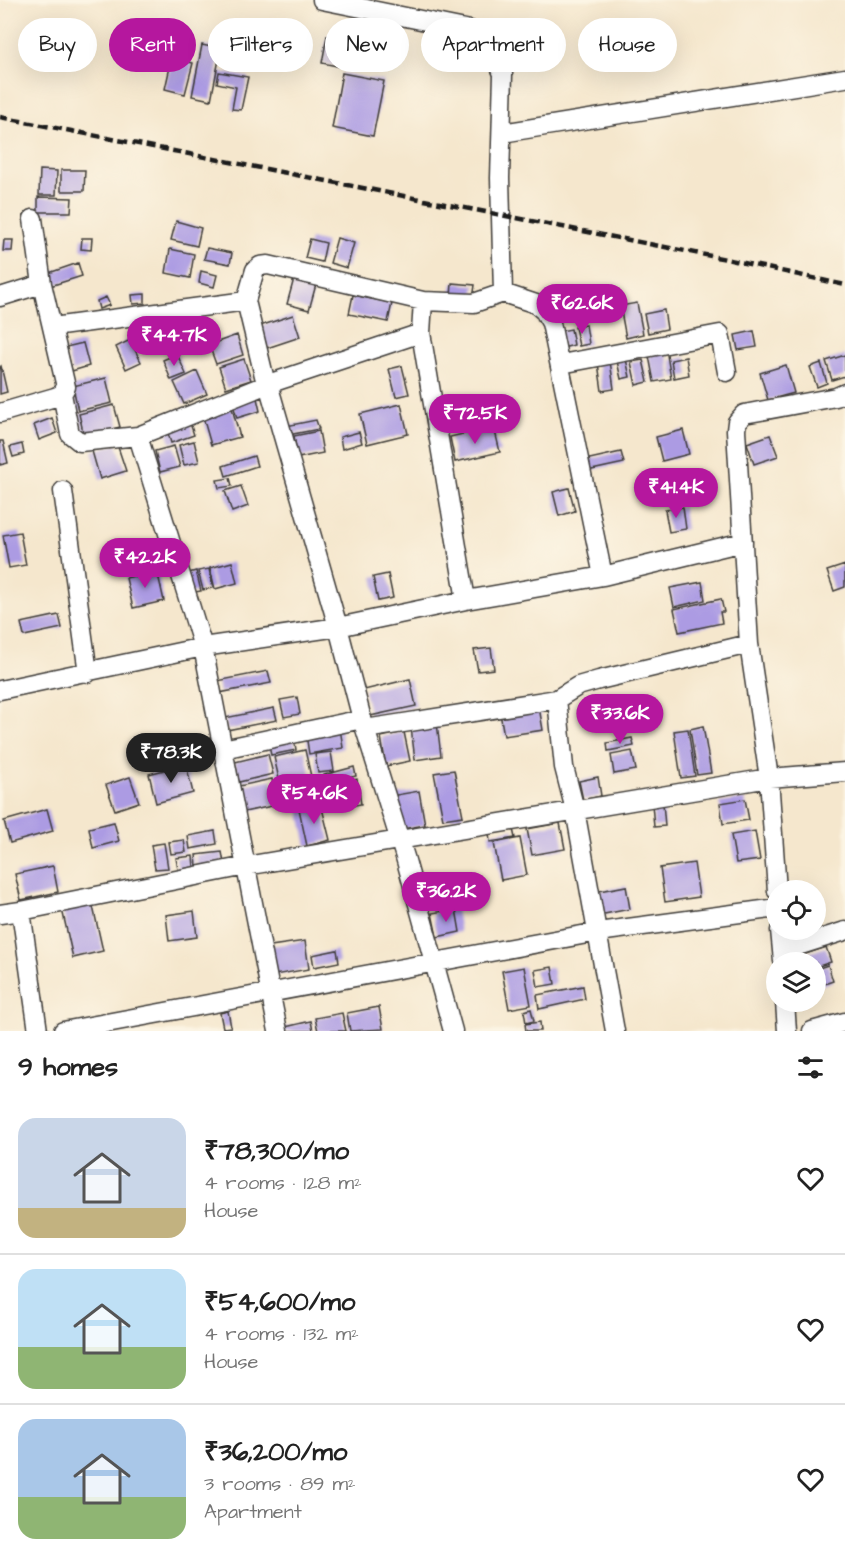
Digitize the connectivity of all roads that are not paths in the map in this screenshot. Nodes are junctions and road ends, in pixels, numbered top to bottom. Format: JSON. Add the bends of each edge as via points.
{"nodes":[{"id":1,"x":322,"y":0,"type":"edge"},
{"id":2,"x":845,"y":78,"type":"edge"},
{"id":3,"x":502,"y":133,"type":"junction"},
{"id":4,"x":33,"y":219,"type":"dead end"},
{"id":5,"x":42,"y":284,"type":"junction"},
{"id":6,"x":503,"y":293,"type":"junction"},
{"id":7,"x":0,"y":297,"type":"edge"},
{"id":8,"x":246,"y":301,"type":"junction"},
{"id":9,"x":423,"y":301,"type":"junction"},
{"id":10,"x":53,"y":327,"type":"junction"},
{"id":11,"x":421,"y":333,"type":"junction"},
{"id":12,"x":561,"y":364,"type":"junction"},
{"id":13,"x":727,"y":372,"type":"dead end"},
{"id":14,"x":267,"y":384,"type":"junction"},
{"id":15,"x":845,"y":393,"type":"edge"},
{"id":16,"x":62,"y":394,"type":"junction"},
{"id":17,"x":0,"y":413,"type":"edge"},
{"id":18,"x":138,"y":436,"type":"junction"},
{"id":19,"x":63,"y":491,"type":"dead end"},
{"id":20,"x":743,"y":542,"type":"junction"},
{"id":21,"x":603,"y":576,"type":"junction"},
{"id":22,"x":466,"y":600,"type":"junction"},
{"id":23,"x":338,"y":627,"type":"junction"},
{"id":24,"x":749,"y":644,"type":"junction"},
{"id":25,"x":203,"y":647,"type":"junction"},
{"id":26,"x":88,"y":673,"type":"junction"},
{"id":27,"x":0,"y":690,"type":"edge"},
{"id":28,"x":557,"y":699,"type":"junction"},
{"id":29,"x":363,"y":724,"type":"junction"},
{"id":30,"x":224,"y":749,"type":"junction"},
{"id":31,"x":845,"y":771,"type":"edge"},
{"id":32,"x":769,"y":778,"type":"junction"},
{"id":33,"x":575,"y":810,"type":"junction"},
{"id":34,"x":399,"y":840,"type":"junction"},
{"id":35,"x":246,"y":866,"type":"junction"},
{"id":36,"x":776,"y":880,"type":"edge"},
{"id":37,"x":766,"y":909,"type":"edge"},
{"id":38,"x":21,"y":911,"type":"junction"},
{"id":39,"x":0,"y":914,"type":"edge"},
{"id":40,"x":845,"y":930,"type":"edge"},
{"id":41,"x":598,"y":932,"type":"junction"},
{"id":42,"x":794,"y":952,"type":"edge"},
{"id":43,"x":434,"y":964,"type":"junction"},
{"id":44,"x":271,"y":993,"type":"junction"},
{"id":45,"x":786,"y":1012,"type":"edge"},
{"id":46,"x":845,"y":1022,"type":"edge"},
{"id":47,"x":38,"y":1031,"type":"edge"},
{"id":48,"x":63,"y":1031,"type":"edge"},
{"id":49,"x":278,"y":1031,"type":"edge"},
{"id":50,"x":453,"y":1031,"type":"edge"},
{"id":51,"x":615,"y":1031,"type":"edge"},
{"id":52,"x":787,"y":1031,"type":"edge"},
{"id":53,"x":812,"y":1031,"type":"edge"}],
"edges":[{"from":1,"to":3,"type":"street","via":[[470,30],[484,40],[503,74]]},
{"from":2,"to":3,"type":"street"},
{"from":3,"to":6,"type":"street"},
{"from":4,"to":5,"type":"street"},
{"from":5,"to":7,"type":"street"},
{"from":5,"to":10,"type":"street"},
{"from":6,"to":9,"type":"street","via":[[474,303]]},
{"from":6,"to":12,"type":"street","via":[[536,304],[544,311],[551,323]]},
{"from":8,"to":9,"type":"street","via":[[255,270],[268,265]]},
{"from":8,"to":10,"type":"street"},
{"from":8,"to":14,"type":"street"},
{"from":9,"to":11,"type":"street"},
{"from":10,"to":16,"type":"street","via":[[66,387]]},
{"from":11,"to":14,"type":"street"},
{"from":11,"to":22,"type":"street"},
{"from":12,"to":13,"type":"street","via":[[720,334]]},
{"from":12,"to":21,"type":"street"},
{"from":14,"to":18,"type":"street"},
{"from":14,"to":23,"type":"street"},
{"from":15,"to":20,"type":"street","via":[[744,414],[737,422]]},
{"from":16,"to":17,"type":"street"},
{"from":16,"to":18,"type":"street","via":[[70,434],[80,442]]},
{"from":18,"to":25,"type":"street"},
{"from":19,"to":26,"type":"street"},
{"from":20,"to":21,"type":"street"},
{"from":20,"to":24,"type":"street"},
{"from":21,"to":22,"type":"street"},
{"from":22,"to":23,"type":"street"},
{"from":23,"to":25,"type":"street"},
{"from":23,"to":29,"type":"street"},
{"from":24,"to":28,"type":"street","via":[[578,686]]},
{"from":24,"to":32,"type":"street"},
{"from":25,"to":26,"type":"street"},
{"from":25,"to":30,"type":"street"},
{"from":26,"to":27,"type":"street"},
{"from":28,"to":29,"type":"street"},
{"from":28,"to":33,"type":"street","via":[[564,767]]},
{"from":29,"to":30,"type":"street"},
{"from":29,"to":34,"type":"street"},
{"from":30,"to":35,"type":"street"},
{"from":31,"to":32,"type":"street"},
{"from":32,"to":33,"type":"street"},
{"from":32,"to":36,"type":"street"},
{"from":33,"to":34,"type":"street"},
{"from":33,"to":41,"type":"street"},
{"from":34,"to":35,"type":"street"},
{"from":34,"to":43,"type":"street"},
{"from":35,"to":38,"type":"street"},
{"from":35,"to":44,"type":"street"},
{"from":37,"to":41,"type":"street"},
{"from":38,"to":39,"type":"street"},
{"from":38,"to":47,"type":"street"},
{"from":40,"to":42,"type":"street"},
{"from":41,"to":43,"type":"street"},
{"from":41,"to":51,"type":"street"},
{"from":43,"to":44,"type":"street"},
{"from":43,"to":50,"type":"street"},
{"from":44,"to":48,"type":"street"},
{"from":44,"to":49,"type":"street"},
{"from":45,"to":52,"type":"street"},
{"from":46,"to":53,"type":"street"}]}
